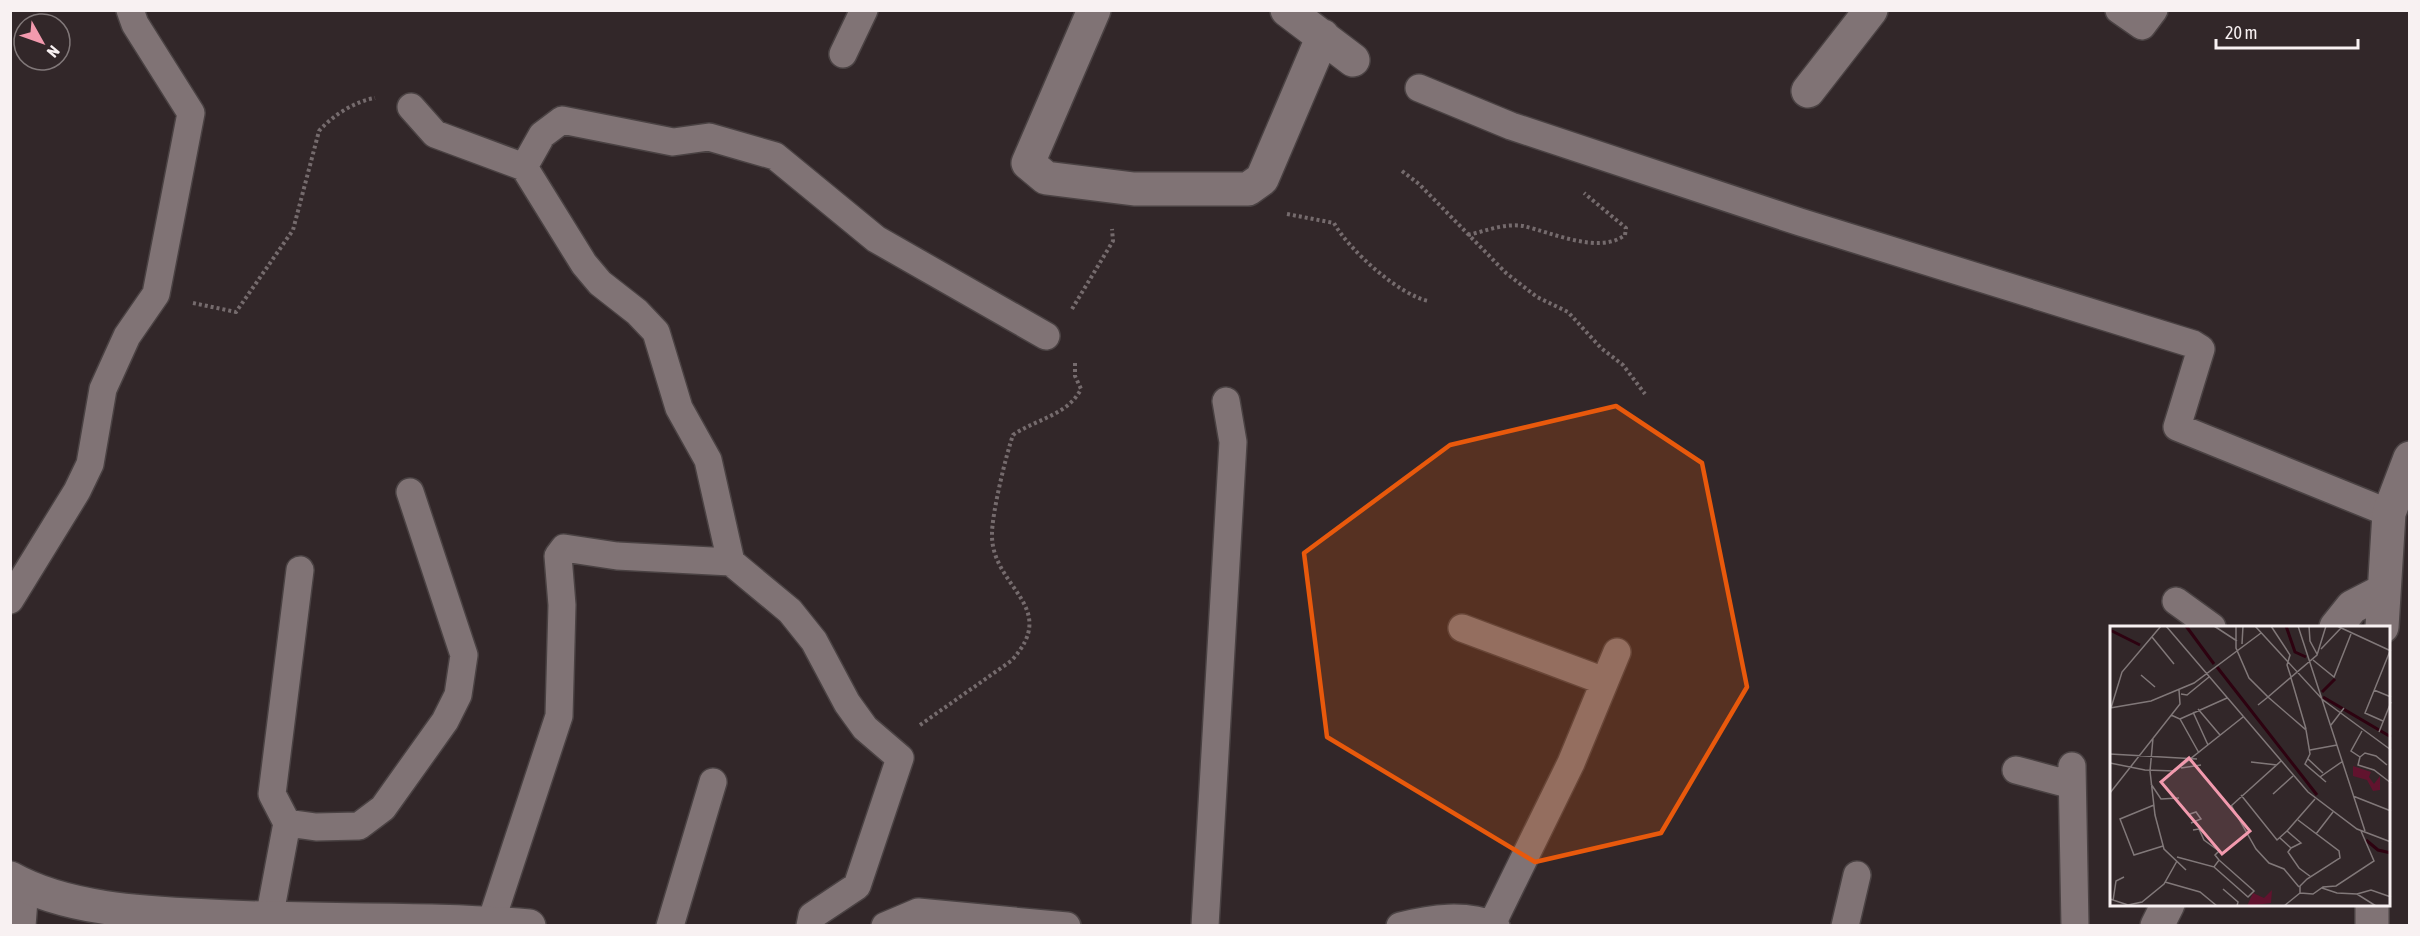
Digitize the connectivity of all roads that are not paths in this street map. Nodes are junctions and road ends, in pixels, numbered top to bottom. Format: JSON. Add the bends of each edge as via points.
{"nodes":[{"id":1,"x":130,"y":10,"type":"edge"},
{"id":2,"x":864,"y":10,"type":"edge"},
{"id":3,"x":1094,"y":10,"type":"edge"},
{"id":4,"x":1287,"y":10,"type":"edge"},
{"id":5,"x":2119,"y":10,"type":"edge"},
{"id":6,"x":2154,"y":10,"type":"edge"},
{"id":7,"x":1869,"y":11,"type":"edge"},
{"id":8,"x":1323,"y":36,"type":"junction"},
{"id":9,"x":843,"y":54,"type":"dead end"},
{"id":10,"x":1353,"y":60,"type":"dead end"},
{"id":11,"x":1419,"y":88,"type":"dead end"},
{"id":12,"x":1808,"y":91,"type":"dead end"},
{"id":13,"x":411,"y":107,"type":"road end"},
{"id":14,"x":524,"y":167,"type":"junction"},
{"id":15,"x":1047,"y":336,"type":"dead end"},
{"id":16,"x":1226,"y":401,"type":"dead end"},
{"id":17,"x":2409,"y":458,"type":"edge"},
{"id":18,"x":410,"y":492,"type":"dead end"},
{"id":19,"x":2389,"y":513,"type":"junction"},
{"id":20,"x":731,"y":562,"type":"junction"},
{"id":21,"x":300,"y":570,"type":"dead end"},
{"id":22,"x":2383,"y":591,"type":"junction"},
{"id":23,"x":10,"y":600,"type":"edge"},
{"id":24,"x":2176,"y":601,"type":"dead end"},
{"id":25,"x":2211,"y":626,"type":"edge"},
{"id":26,"x":2337,"y":626,"type":"edge"},
{"id":27,"x":2382,"y":626,"type":"edge"},
{"id":28,"x":1462,"y":628,"type":"dead end"},
{"id":29,"x":1617,"y":652,"type":"dead end"},
{"id":30,"x":1604,"y":681,"type":"junction"},
{"id":31,"x":2016,"y":770,"type":"dead end"},
{"id":32,"x":713,"y":782,"type":"dead end"},
{"id":33,"x":287,"y":823,"type":"junction"},
{"id":34,"x":1857,"y":875,"type":"dead end"},
{"id":35,"x":18,"y":882,"type":"edge"},
{"id":36,"x":2167,"y":906,"type":"edge"},
{"id":37,"x":2372,"y":906,"type":"edge"},
{"id":38,"x":269,"y":919,"type":"junction"},
{"id":39,"x":491,"y":922,"type":"junction"},
{"id":40,"x":1494,"y":925,"type":"edge"},
{"id":41,"x":22,"y":926,"type":"edge"},
{"id":42,"x":529,"y":926,"type":"edge"},
{"id":43,"x":670,"y":926,"type":"edge"},
{"id":44,"x":810,"y":926,"type":"edge"},
{"id":45,"x":885,"y":926,"type":"edge"},
{"id":46,"x":1067,"y":926,"type":"edge"},
{"id":47,"x":1205,"y":926,"type":"edge"},
{"id":48,"x":1400,"y":926,"type":"edge"},
{"id":49,"x":1845,"y":926,"type":"edge"},
{"id":50,"x":2075,"y":926,"type":"edge"},
{"id":51,"x":2157,"y":926,"type":"edge"},
{"id":52,"x":2372,"y":926,"type":"edge"}],
"edges":[{"from":1,"to":23,"type":"lane","via":[[191,113],[156,294],[128,336],[103,389],[90,464]]},
{"from":2,"to":9,"type":"lane"},
{"from":3,"to":8,"type":"street","via":[[1028,163],[1046,178],[1134,189],[1248,189],[1262,179]]},
{"from":4,"to":8,"type":"street"},
{"from":5,"to":6,"type":"lane","via":[[2142,26]]},
{"from":7,"to":12,"type":"street"},
{"from":8,"to":10,"type":"street"},
{"from":11,"to":19,"type":"lane","via":[[1522,130],[1800,222],[2193,344],[2201,349],[2177,427]]},
{"from":13,"to":14,"type":"lane","via":[[435,134]]},
{"from":14,"to":15,"type":"lane","via":[[542,135],[562,120],[673,142],[709,137],[775,156],[876,239]]},
{"from":14,"to":20,"type":"lane","via":[[584,264],[656,332],[679,408],[708,460]]},
{"from":16,"to":47,"type":"lane","via":[[1233,442]]},
{"from":17,"to":19,"type":"street"},
{"from":18,"to":33,"type":"lane","via":[[464,655],[458,695],[445,721],[384,808],[358,826]]},
{"from":19,"to":22,"type":"street"},
{"from":20,"to":39,"type":"lane","via":[[617,556],[564,548],[558,556],[562,605],[559,716]]},
{"from":20,"to":44,"type":"lane","via":[[790,611],[814,641],[865,729],[900,758],[857,886],[812,916]]},
{"from":21,"to":33,"type":"lane","via":[[272,794]]},
{"from":22,"to":26,"type":"street","via":[[2352,607]]},
{"from":22,"to":27,"type":"street"},
{"from":24,"to":25,"type":"lane"},
{"from":28,"to":30,"type":"lane"},
{"from":29,"to":30,"type":"lane"},
{"from":30,"to":40,"type":"lane","via":[[1571,763]]},
{"from":31,"to":50,"type":"lane","via":[[2072,776]]},
{"from":32,"to":43,"type":"lane"},
{"from":33,"to":38,"type":"lane"},
{"from":34,"to":49,"type":"lane"},
{"from":35,"to":38,"type":"street","via":[[92,906]]},
{"from":35,"to":41,"type":"lane"},
{"from":36,"to":51,"type":"street"},
{"from":37,"to":52,"type":"street"},
{"from":38,"to":39,"type":"street"},
{"from":39,"to":42,"type":"street"},
{"from":40,"to":48,"type":"lane","via":[[1435,917]]},
{"from":45,"to":46,"type":"lane","via":[[918,912]]}]}
